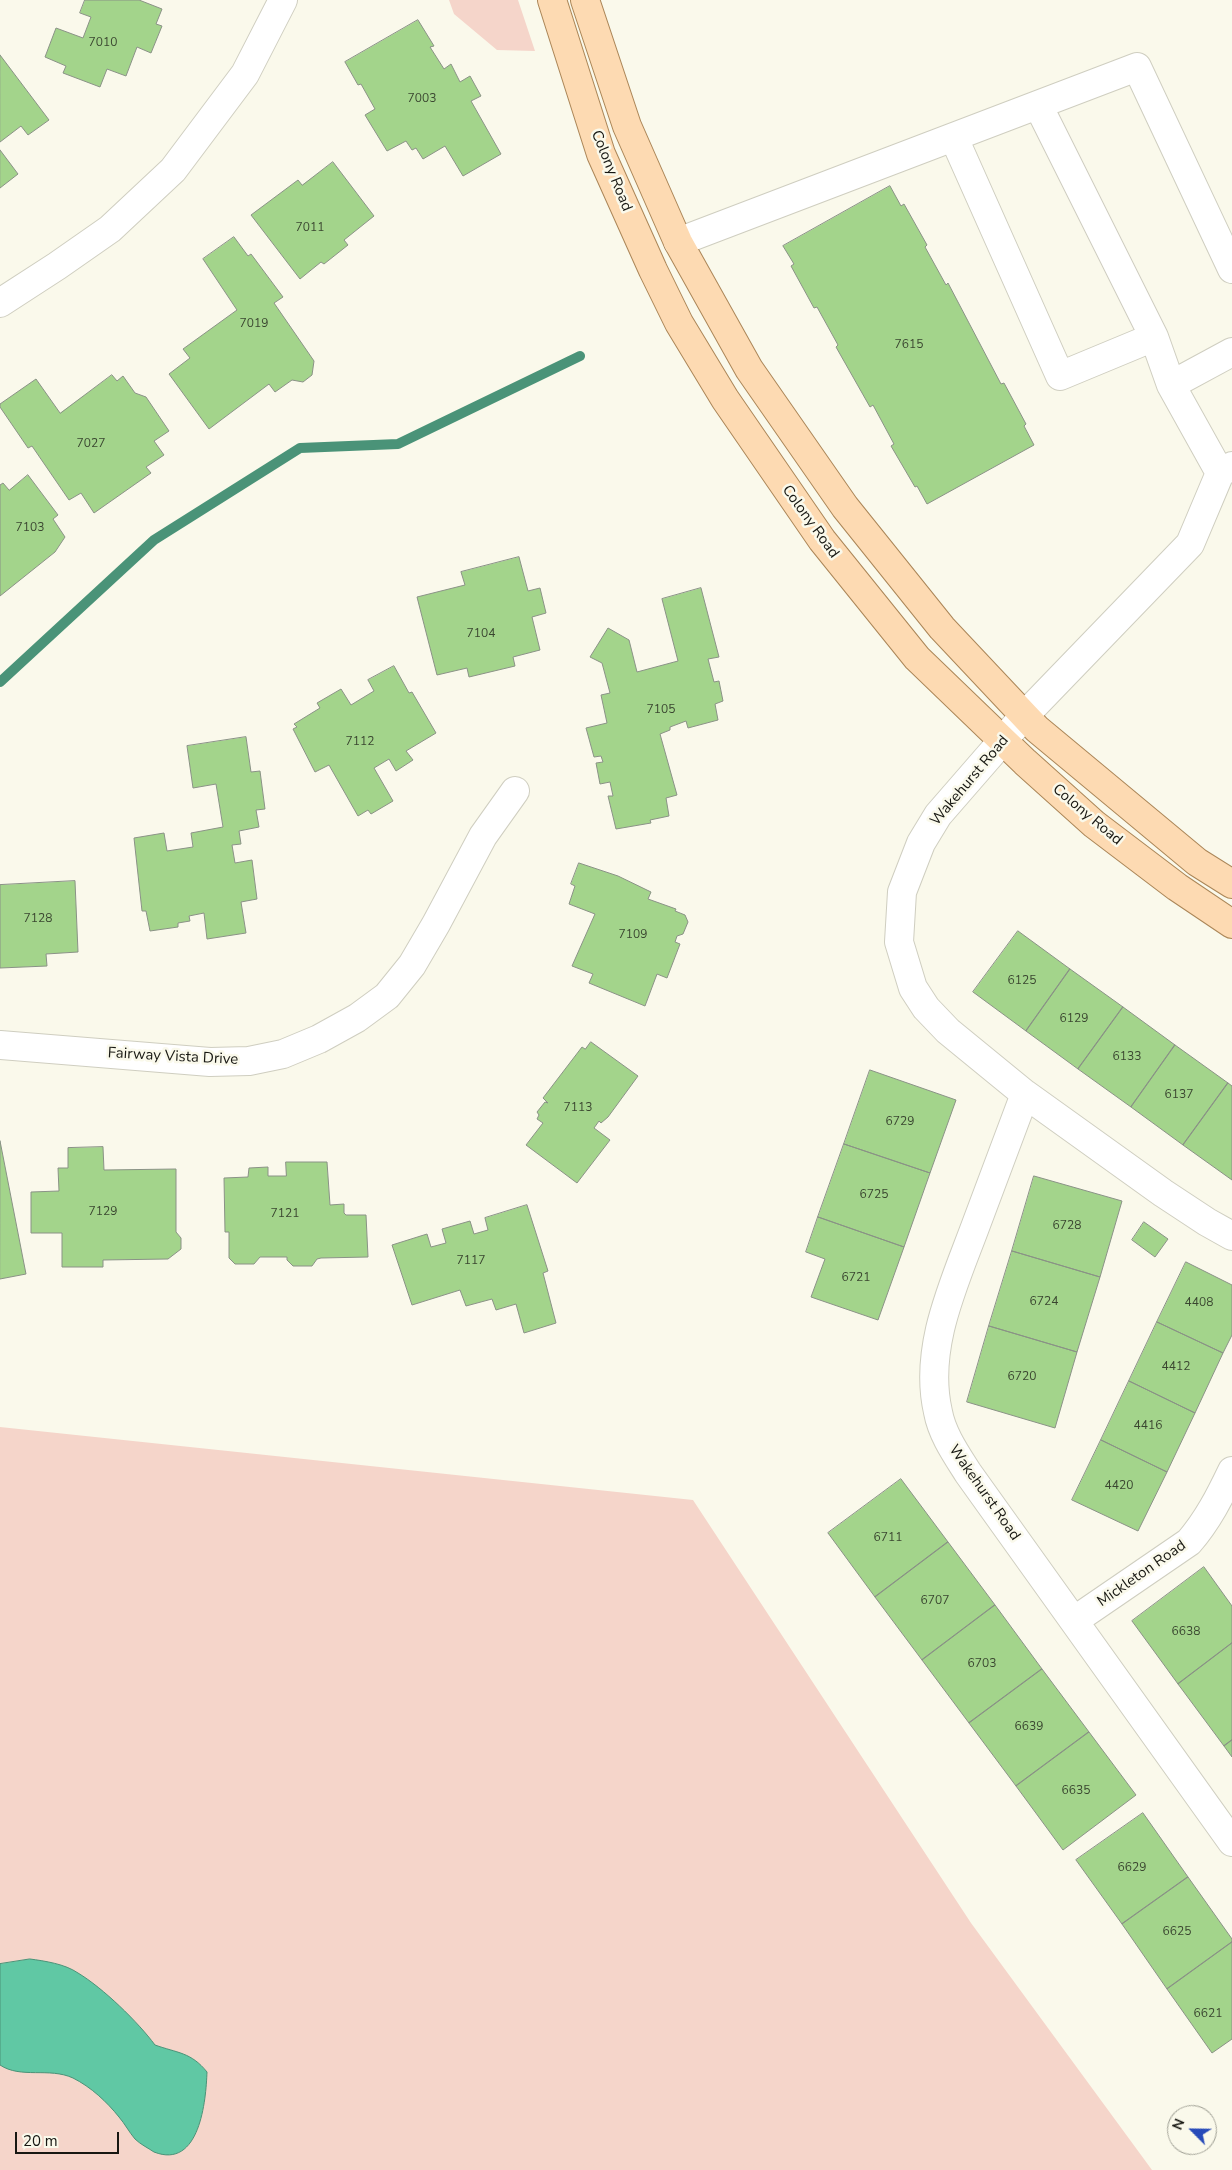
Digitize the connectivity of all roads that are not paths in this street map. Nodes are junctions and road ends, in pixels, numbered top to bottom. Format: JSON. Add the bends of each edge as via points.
{"nodes":[{"id":1,"x":283,"y":0,"type":"edge"},
{"id":2,"x":552,"y":0,"type":"edge"},
{"id":3,"x":585,"y":0,"type":"edge"},
{"id":4,"x":1038,"y":106,"type":"junction"},
{"id":5,"x":954,"y":138,"type":"junction"},
{"id":6,"x":678,"y":242,"type":"junction"},
{"id":7,"x":1232,"y":269,"type":"edge"},
{"id":8,"x":0,"y":302,"type":"edge"},
{"id":9,"x":1154,"y":337,"type":"junction"},
{"id":10,"x":1232,"y":352,"type":"edge"},
{"id":11,"x":1171,"y":385,"type":"junction"},
{"id":12,"x":1226,"y":469,"type":"edge"},
{"id":13,"x":1024,"y":716,"type":"junction"},
{"id":14,"x":1003,"y":741,"type":"junction"},
{"id":15,"x":514,"y":791,"type":"dead end"},
{"id":16,"x":1232,"y":884,"type":"edge"},
{"id":17,"x":1232,"y":924,"type":"edge"},
{"id":18,"x":0,"y":1045,"type":"edge"},
{"id":19,"x":1025,"y":1094,"type":"junction"},
{"id":20,"x":1232,"y":1236,"type":"edge"},
{"id":21,"x":1232,"y":1471,"type":"edge"},
{"id":22,"x":1075,"y":1620,"type":"junction"},
{"id":23,"x":1232,"y":1842,"type":"edge"}],
"edges":[{"from":1,"to":8,"type":"street","via":[[245,74],[173,170],[110,229]]},
{"from":2,"to":14,"type":"main road","name":"Colony Road","via":[[601,154],[653,270],[725,399],[796,505],[917,658]]},
{"from":3,"to":6,"type":"main road","name":"Colony Road","via":[[627,126]]},
{"from":4,"to":5,"type":"street"},
{"from":4,"to":7,"type":"street","via":[[1137,67]]},
{"from":4,"to":9,"type":"street"},
{"from":5,"to":6,"type":"street"},
{"from":5,"to":9,"type":"street","via":[[1060,376]]},
{"from":6,"to":13,"type":"main road","name":"Colony Road","via":[[750,369],[846,507],[942,628]]},
{"from":9,"to":11,"type":"street"},
{"from":10,"to":11,"type":"street"},
{"from":11,"to":12,"type":"street"},
{"from":12,"to":13,"type":"street","name":"Wakehurst Road","via":[[1190,544]]},
{"from":13,"to":14,"type":"street","name":"Wakehurst Road"},
{"from":13,"to":16,"type":"main road","name":"Colony Road","via":[[1197,862]]},
{"from":14,"to":17,"type":"main road","name":"Colony Road","via":[[1094,824]]},
{"from":14,"to":19,"type":"street","name":"Wakehurst Road","via":[[938,815],[921,843],[902,892],[898,942],[912,988],[926,1008],[948,1031]]},
{"from":15,"to":18,"type":"street","name":"Fairway Vista Drive","via":[[482,836],[412,965],[387,996],[357,1018],[319,1039],[283,1054],[249,1062],[210,1062]]},
{"from":19,"to":20,"type":"street","name":"Wakehurst Road","via":[[1163,1193]]},
{"from":19,"to":22,"type":"street","name":"Wakehurst Road","via":[[952,1289],[937,1340],[934,1382],[938,1413],[949,1442]]},
{"from":21,"to":22,"type":"street","name":"Mickleton Road","via":[[1217,1501],[1189,1542]]},
{"from":22,"to":23,"type":"street","name":"Wakehurst Road"}]}
